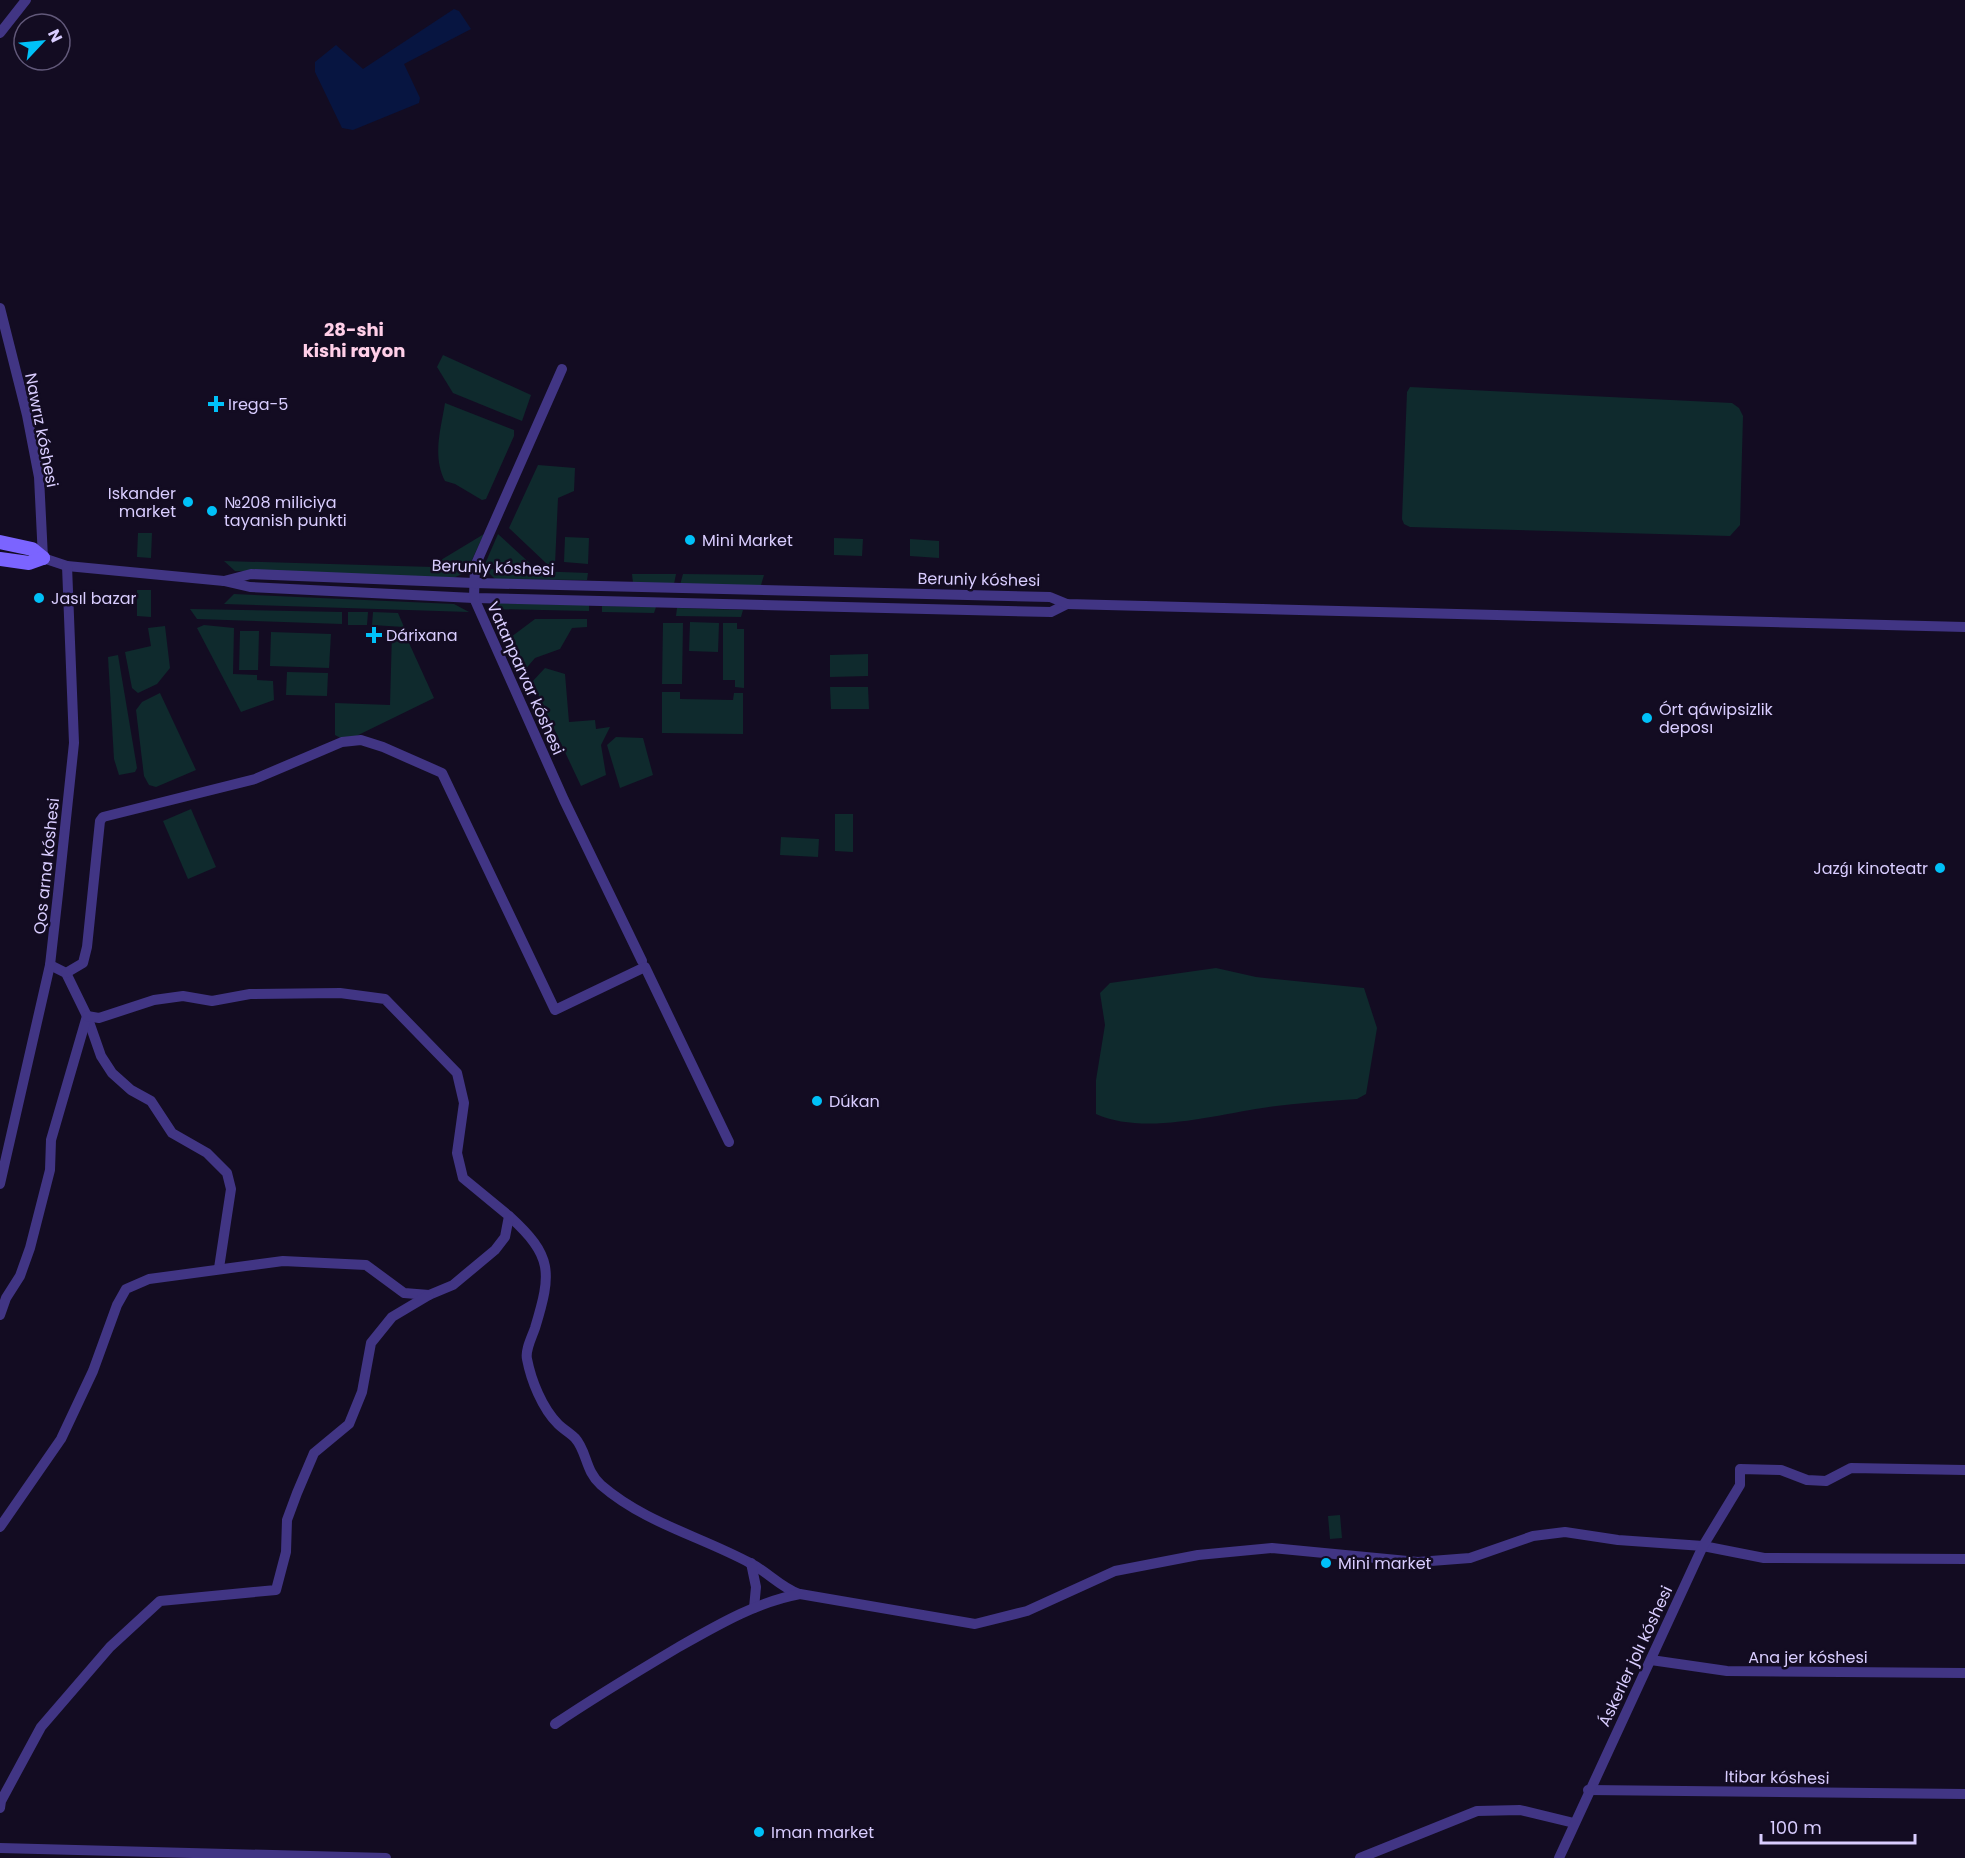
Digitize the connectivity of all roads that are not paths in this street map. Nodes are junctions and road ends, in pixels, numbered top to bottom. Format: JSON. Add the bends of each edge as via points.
{"nodes":[{"id":1,"x":26,"y":0,"type":"edge"},
{"id":2,"x":0,"y":33,"type":"edge"},
{"id":3,"x":0,"y":308,"type":"edge"},
{"id":4,"x":562,"y":369,"type":"dead end"},
{"id":5,"x":0,"y":542,"type":"edge"},
{"id":6,"x":43,"y":558,"type":"junction"},
{"id":7,"x":0,"y":559,"type":"edge"},
{"id":8,"x":67,"y":566,"type":"junction"},
{"id":9,"x":224,"y":581,"type":"junction"},
{"id":10,"x":474,"y":583,"type":"junction"},
{"id":11,"x":885,"y":593,"type":"junction"},
{"id":12,"x":474,"y":598,"type":"junction"},
{"id":13,"x":1067,"y":604,"type":"junction"},
{"id":14,"x":885,"y":607,"type":"junction"},
{"id":15,"x":1965,"y":627,"type":"edge"},
{"id":16,"x":643,"y":964,"type":"junction"},
{"id":17,"x":50,"y":965,"type":"junction"},
{"id":18,"x":66,"y":973,"type":"junction"},
{"id":19,"x":87,"y":1016,"type":"junction"},
{"id":20,"x":729,"y":1142,"type":"dead end"},
{"id":21,"x":2,"y":1164,"type":"edge"},
{"id":22,"x":0,"y":1184,"type":"edge"},
{"id":23,"x":509,"y":1216,"type":"junction"},
{"id":24,"x":219,"y":1268,"type":"junction"},
{"id":25,"x":429,"y":1295,"type":"junction"},
{"id":26,"x":0,"y":1315,"type":"edge"},
{"id":27,"x":1965,"y":1470,"type":"edge"},
{"id":28,"x":0,"y":1527,"type":"edge"},
{"id":29,"x":1703,"y":1546,"type":"junction"},
{"id":30,"x":1965,"y":1559,"type":"edge"},
{"id":31,"x":751,"y":1563,"type":"junction"},
{"id":32,"x":800,"y":1594,"type":"junction"},
{"id":33,"x":753,"y":1608,"type":"junction"},
{"id":34,"x":1651,"y":1660,"type":"junction"},
{"id":35,"x":1965,"y":1673,"type":"edge"},
{"id":36,"x":555,"y":1724,"type":"dead end"},
{"id":37,"x":1588,"y":1790,"type":"junction"},
{"id":38,"x":1965,"y":1794,"type":"edge"},
{"id":39,"x":0,"y":1808,"type":"edge"},
{"id":40,"x":1574,"y":1823,"type":"junction"},
{"id":41,"x":0,"y":1848,"type":"edge"},
{"id":42,"x":386,"y":1858,"type":"edge"},
{"id":43,"x":1360,"y":1858,"type":"edge"},
{"id":44,"x":1558,"y":1858,"type":"edge"}],
"edges":[{"from":1,"to":2,"type":"street"},
{"from":3,"to":6,"type":"street","name":"Nawrız kóshesi","via":[[39,477]]},
{"from":4,"to":10,"type":"street","name":"Vatanparvar kóshesi","via":[[475,566]]},
{"from":5,"to":6,"type":"street","via":[[32,549]]},
{"from":6,"to":7,"type":"street","via":[[29,563]]},
{"from":6,"to":8,"type":"street"},
{"from":8,"to":9,"type":"street"},
{"from":8,"to":17,"type":"street","name":"Qos arna kóshesi","via":[[74,743]]},
{"from":9,"to":10,"type":"street","name":"Beruniy kóshesi","via":[[251,574]]},
{"from":9,"to":12,"type":"street","name":"Beruniy kóshesi","via":[[250,587]]},
{"from":10,"to":11,"type":"street","name":"Beruniy kóshesi"},
{"from":10,"to":12,"type":"street","name":"Vatanparvar kóshesi"},
{"from":11,"to":13,"type":"street","name":"Beruniy kóshesi","via":[[1050,597]]},
{"from":11,"to":14,"type":"street"},
{"from":12,"to":14,"type":"street","name":"Beruniy kóshesi"},
{"from":12,"to":16,"type":"street","name":"Vatanparvar kóshesi"},
{"from":13,"to":14,"type":"street","name":"Beruniy kóshesi","via":[[1052,612]]},
{"from":13,"to":15,"type":"street"},
{"from":16,"to":18,"type":"street","via":[[555,1010],[442,773],[361,740],[342,742],[255,779],[103,817],[87,947],[83,963]]},
{"from":16,"to":20,"type":"street","name":"Vatanparvar kóshesi"},
{"from":17,"to":18,"type":"street"},
{"from":17,"to":21,"type":"street","name":"Qos arna kóshesi"},
{"from":18,"to":19,"type":"street"},
{"from":19,"to":23,"type":"street","via":[[109,1016],[154,1000],[183,996],[212,1001],[250,994],[340,993],[386,999],[457,1073],[464,1103],[457,1153],[463,1178]]},
{"from":19,"to":24,"type":"street","via":[[101,1056],[112,1073],[131,1090],[152,1101],[171,1132],[207,1153],[227,1173],[231,1189]]},
{"from":19,"to":26,"type":"street","via":[[51,1140],[50,1170],[30,1248]]},
{"from":21,"to":22,"type":"street","name":"Qos arna kóshesi"},
{"from":23,"to":25,"type":"street","via":[[505,1237],[495,1250],[453,1285]]},
{"from":23,"to":31,"type":"street","via":[[534,1239],[544,1256],[546,1281],[542,1305],[526,1356],[542,1401],[557,1423],[577,1440],[589,1473],[652,1519]]},
{"from":24,"to":25,"type":"street","via":[[283,1261],[366,1265],[404,1293]]},
{"from":24,"to":28,"type":"street","via":[[149,1279],[126,1289],[61,1439]]},
{"from":25,"to":39,"type":"street","via":[[392,1317],[370,1343],[362,1392],[350,1424],[314,1454],[297,1493],[287,1520],[286,1552],[276,1590],[160,1601],[110,1647],[41,1727]]},
{"from":27,"to":29,"type":"street","name":"Áskerler jolı kóshesi","via":[[1851,1468],[1826,1481],[1807,1480],[1781,1470],[1740,1469],[1740,1485]]},
{"from":29,"to":30,"type":"street","via":[[1764,1558]]},
{"from":29,"to":32,"type":"street","via":[[1564,1532],[1533,1536],[1470,1558],[1418,1562],[1272,1548],[1198,1555],[1115,1571],[1027,1611],[975,1624]]},
{"from":29,"to":34,"type":"street","name":"Áskerler jolı kóshesi"},
{"from":31,"to":32,"type":"street","via":[[785,1589]]},
{"from":31,"to":33,"type":"street","via":[[756,1587]]},
{"from":32,"to":33,"type":"street"},
{"from":33,"to":36,"type":"street","via":[[607,1688]]},
{"from":34,"to":35,"type":"street","name":"Ana jer kóshesi","via":[[1727,1671]]},
{"from":34,"to":37,"type":"street","name":"Áskerler jolı kóshesi"},
{"from":37,"to":38,"type":"street","name":"Itibar kóshesi"},
{"from":37,"to":40,"type":"street","name":"Áskerler jolı kóshesi"},
{"from":40,"to":43,"type":"street","via":[[1520,1810],[1476,1811]]},
{"from":40,"to":44,"type":"street","name":"Áskerler jolı kóshesi"},
{"from":41,"to":42,"type":"street"}]}
